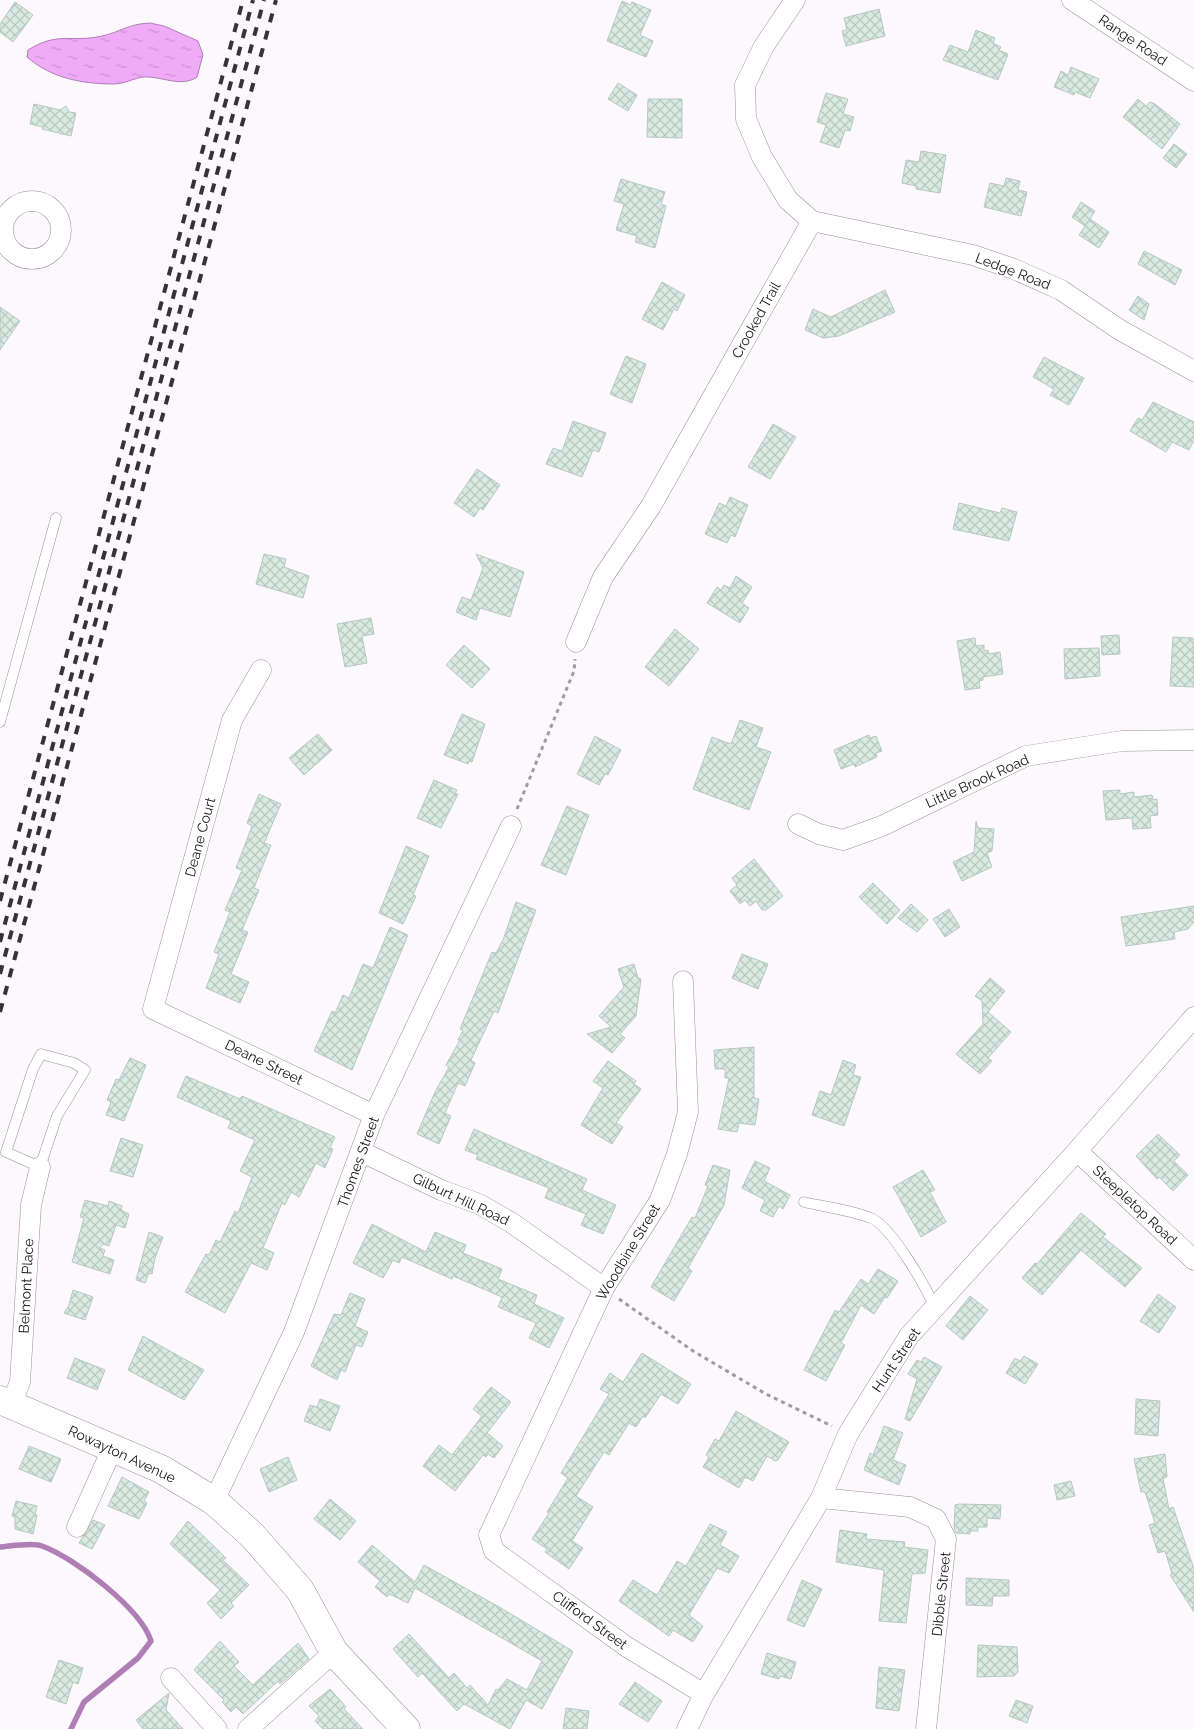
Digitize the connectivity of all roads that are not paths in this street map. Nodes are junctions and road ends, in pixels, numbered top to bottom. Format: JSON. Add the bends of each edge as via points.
{"nodes":[{"id":1,"x":795,"y":0,"type":"edge"},
{"id":2,"x":1072,"y":0,"type":"edge"},
{"id":3,"x":1194,"y":80,"type":"edge"},
{"id":4,"x":812,"y":221,"type":"junction"},
{"id":5,"x":1194,"y":370,"type":"edge"},
{"id":6,"x":56,"y":518,"type":"dead end"},
{"id":7,"x":576,"y":642,"type":"road end"},
{"id":8,"x":261,"y":670,"type":"dead end"},
{"id":9,"x":0,"y":722,"type":"edge"},
{"id":10,"x":1194,"y":740,"type":"edge"},
{"id":11,"x":798,"y":824,"type":"dead end"},
{"id":12,"x":511,"y":826,"type":"road end"},
{"id":13,"x":683,"y":981,"type":"dead end"},
{"id":14,"x":153,"y":1009,"type":"joint"},
{"id":15,"x":1194,"y":1017,"type":"edge"},
{"id":16,"x":374,"y":1115,"type":"junction"},
{"id":17,"x":1077,"y":1151,"type":"junction"},
{"id":18,"x":362,"y":1152,"type":"junction"},
{"id":19,"x":40,"y":1167,"type":"junction"},
{"id":20,"x":804,"y":1202,"type":"dead end"},
{"id":21,"x":1194,"y":1260,"type":"edge"},
{"id":22,"x":604,"y":1288,"type":"junction"},
{"id":23,"x":935,"y":1308,"type":"junction"},
{"id":24,"x":6,"y":1403,"type":"edge"},
{"id":25,"x":113,"y":1447,"type":"junction"},
{"id":26,"x":821,"y":1498,"type":"junction"},
{"id":27,"x":214,"y":1501,"type":"junction"},
{"id":28,"x":78,"y":1527,"type":"dead end"},
{"id":29,"x":489,"y":1535,"type":"joint"},
{"id":30,"x":334,"y":1652,"type":"junction"},
{"id":31,"x":171,"y":1678,"type":"dead end"},
{"id":32,"x":704,"y":1694,"type":"junction"},
{"id":33,"x":217,"y":1729,"type":"edge"},
{"id":34,"x":248,"y":1729,"type":"edge"},
{"id":35,"x":406,"y":1729,"type":"edge"},
{"id":36,"x":687,"y":1729,"type":"edge"},
{"id":37,"x":926,"y":1729,"type":"edge"}],
"edges":[{"from":1,"to":4,"type":"street","via":[[764,46],[745,85],[746,119],[762,157],[788,200]]},
{"from":2,"to":3,"type":"street","name":"Range Road"},
{"from":4,"to":5,"type":"street","name":"Ledge Road","via":[[973,255],[1014,269],[1061,290],[1120,330]]},
{"from":4,"to":7,"type":"street","name":"Crooked Trail","via":[[652,506],[603,577]]},
{"from":6,"to":9,"type":"lane"},
{"from":8,"to":14,"type":"street","name":"Deane Court","via":[[232,720]]},
{"from":10,"to":11,"type":"street","name":"Little Brook Road","via":[[1122,741],[1026,756],[882,826],[843,840]]},
{"from":12,"to":16,"type":"street","name":"Thomes Street"},
{"from":13,"to":22,"type":"street","name":"Woodbine Street","via":[[688,1112],[660,1200]]},
{"from":14,"to":16,"type":"street","name":"Deane Street"},
{"from":15,"to":17,"type":"street","name":"Hunt Street"},
{"from":16,"to":18,"type":"street","name":"Thomes Street"},
{"from":17,"to":21,"type":"street","name":"Steepletop Road"},
{"from":17,"to":23,"type":"street","name":"Hunt Street"},
{"from":18,"to":22,"type":"street","name":"Gilburt Hill Road","via":[[441,1190],[479,1204],[512,1223]]},
{"from":18,"to":27,"type":"street","name":"Thomes Street","via":[[294,1332]]},
{"from":19,"to":19,"type":"lane","via":[[6,1152],[32,1069],[41,1054],[74,1063],[85,1070],[57,1116]]},
{"from":19,"to":24,"type":"street","name":"Belmont Place","via":[[31,1205],[20,1382]]},
{"from":20,"to":23,"type":"lane","via":[[864,1216],[879,1223],[923,1282]]},
{"from":22,"to":29,"type":"street","name":"Woodbine Street"},
{"from":23,"to":26,"type":"street","name":"Hunt Street","via":[[910,1336],[848,1434]]},
{"from":24,"to":25,"type":"street","name":"Rowayton Avenue"},
{"from":25,"to":27,"type":"street","name":"Rowayton Avenue","via":[[161,1469]]},
{"from":25,"to":28,"type":"street"},
{"from":26,"to":32,"type":"street","name":"Hunt Street"},
{"from":26,"to":37,"type":"street","name":"Dibble Street","via":[[910,1507],[936,1519],[946,1539]]},
{"from":27,"to":30,"type":"street","name":"Rowayton Avenue","via":[[252,1535],[300,1590]]},
{"from":29,"to":32,"type":"street","name":"Clifford Street","via":[[494,1551],[627,1647]]},
{"from":30,"to":34,"type":"street"},
{"from":30,"to":35,"type":"street","name":"Rowayton Avenue"},
{"from":31,"to":33,"type":"street"},
{"from":32,"to":36,"type":"street","name":"Hunt Street"}]}
